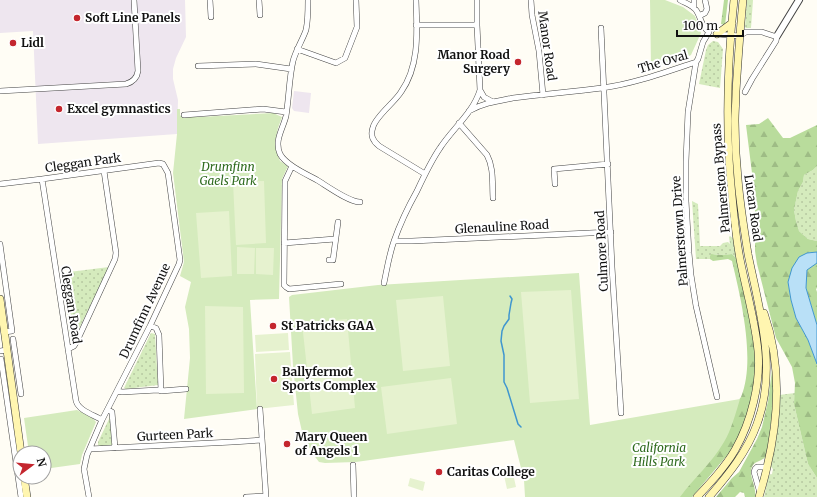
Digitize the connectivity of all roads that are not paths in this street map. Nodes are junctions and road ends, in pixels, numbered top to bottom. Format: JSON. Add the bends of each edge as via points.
{"nodes":[{"id":1,"x":134,"y":0,"type":"edge"},
{"id":2,"x":210,"y":0,"type":"edge"},
{"id":3,"x":259,"y":0,"type":"edge"},
{"id":4,"x":308,"y":0,"type":"edge"},
{"id":5,"x":356,"y":0,"type":"edge"},
{"id":6,"x":416,"y":0,"type":"edge"},
{"id":7,"x":477,"y":0,"type":"edge"},
{"id":8,"x":531,"y":0,"type":"edge"},
{"id":9,"x":680,"y":0,"type":"edge"},
{"id":10,"x":694,"y":0,"type":"edge"},
{"id":11,"x":705,"y":0,"type":"edge"},
{"id":12,"x":734,"y":0,"type":"edge"},
{"id":13,"x":739,"y":0,"type":"edge"},
{"id":14,"x":743,"y":0,"type":"edge"},
{"id":15,"x":799,"y":0,"type":"edge"},
{"id":16,"x":694,"y":8,"type":"junction"},
{"id":17,"x":260,"y":15,"type":"dead end"},
{"id":18,"x":698,"y":16,"type":"junction"},
{"id":19,"x":211,"y":17,"type":"dead end"},
{"id":20,"x":732,"y":23,"type":"junction"},
{"id":21,"x":416,"y":25,"type":"junction"},
{"id":22,"x":477,"y":25,"type":"junction"},
{"id":23,"x":600,"y":28,"type":"dead end"},
{"id":24,"x":709,"y":32,"type":"junction"},
{"id":25,"x":717,"y":34,"type":"junction"},
{"id":26,"x":730,"y":35,"type":"junction"},
{"id":27,"x":739,"y":36,"type":"junction"},
{"id":28,"x":777,"y":36,"type":"junction"},
{"id":29,"x":297,"y":49,"type":"junction"},
{"id":30,"x":696,"y":62,"type":"junction"},
{"id":31,"x":198,"y":66,"type":"dead end"},
{"id":32,"x":292,"y":69,"type":"junction"},
{"id":33,"x":737,"y":70,"type":"junction"},
{"id":34,"x":728,"y":75,"type":"junction"},
{"id":35,"x":603,"y":88,"type":"junction"},
{"id":36,"x":0,"y":90,"type":"edge"},
{"id":37,"x":480,"y":90,"type":"junction"},
{"id":38,"x":745,"y":92,"type":"dead end"},
{"id":39,"x":543,"y":95,"type":"junction"},
{"id":40,"x":492,"y":102,"type":"junction"},
{"id":41,"x":470,"y":110,"type":"junction"},
{"id":42,"x":286,"y":112,"type":"junction"},
{"id":43,"x":184,"y":115,"type":"dead end"},
{"id":44,"x":459,"y":123,"type":"junction"},
{"id":45,"x":608,"y":164,"type":"junction"},
{"id":46,"x":292,"y":166,"type":"junction"},
{"id":47,"x":166,"y":168,"type":"joint"},
{"id":48,"x":104,"y":171,"type":"junction"},
{"id":49,"x":425,"y":174,"type":"junction"},
{"id":50,"x":42,"y":179,"type":"junction"},
{"id":51,"x":0,"y":184,"type":"edge"},
{"id":52,"x":555,"y":184,"type":"dead end"},
{"id":53,"x":493,"y":198,"type":"dead end"},
{"id":54,"x":360,"y":202,"type":"dead end"},
{"id":55,"x":338,"y":222,"type":"dead end"},
{"id":56,"x":611,"y":232,"type":"junction"},
{"id":57,"x":335,"y":239,"type":"junction"},
{"id":58,"x":394,"y":240,"type":"junction"},
{"id":59,"x":284,"y":243,"type":"junction"},
{"id":60,"x":0,"y":244,"type":"edge"},
{"id":61,"x":329,"y":260,"type":"dead end"},
{"id":62,"x":2,"y":278,"type":"edge"},
{"id":63,"x":384,"y":283,"type":"dead end"},
{"id":64,"x":341,"y":284,"type":"dead end"},
{"id":65,"x":756,"y":286,"type":"junction"},
{"id":66,"x":0,"y":299,"type":"edge"},
{"id":67,"x":150,"y":326,"type":"junction"},
{"id":68,"x":4,"y":332,"type":"junction"},
{"id":69,"x":13,"y":339,"type":"dead end"},
{"id":70,"x":68,"y":349,"type":"junction"},
{"id":71,"x":3,"y":351,"type":"edge"},
{"id":72,"x":1,"y":358,"type":"dead end"},
{"id":73,"x":6,"y":368,"type":"junction"},
{"id":74,"x":19,"y":378,"type":"junction"},
{"id":75,"x":11,"y":379,"type":"junction"},
{"id":76,"x":186,"y":389,"type":"dead end"},
{"id":77,"x":117,"y":391,"type":"junction"},
{"id":78,"x":161,"y":391,"type":"junction"},
{"id":79,"x":21,"y":394,"type":"dead end"},
{"id":80,"x":717,"y":398,"type":"dead end"},
{"id":81,"x":260,"y":409,"type":"dead end"},
{"id":82,"x":108,"y":410,"type":"junction"},
{"id":83,"x":621,"y":413,"type":"dead end"},
{"id":84,"x":102,"y":420,"type":"junction"},
{"id":85,"x":14,"y":426,"type":"junction"},
{"id":86,"x":262,"y":440,"type":"junction"},
{"id":87,"x":19,"y":445,"type":"edge"},
{"id":88,"x":115,"y":448,"type":"junction"},
{"id":89,"x":90,"y":449,"type":"junction"},
{"id":90,"x":353,"y":465,"type":"dead end"},
{"id":91,"x":767,"y":467,"type":"junction"},
{"id":92,"x":23,"y":494,"type":"edge"},
{"id":93,"x":760,"y":495,"type":"edge"},
{"id":94,"x":266,"y":496,"type":"edge"},
{"id":95,"x":89,"y":497,"type":"edge"},
{"id":96,"x":246,"y":497,"type":"edge"},
{"id":97,"x":354,"y":497,"type":"edge"},
{"id":98,"x":698,"y":497,"type":"edge"},
{"id":99,"x":709,"y":497,"type":"edge"}],
"edges":[{"from":1,"to":36,"type":"street","via":[[138,71],[132,82]]},
{"from":2,"to":19,"type":"street"},
{"from":3,"to":17,"type":"street"},
{"from":4,"to":29,"type":"street","via":[[308,22]]},
{"from":5,"to":29,"type":"street","via":[[357,27],[346,58],[336,63]]},
{"from":6,"to":21,"type":"street"},
{"from":7,"to":22,"type":"street"},
{"from":8,"to":39,"type":"street","name":"Manor Road"},
{"from":9,"to":16,"type":"street"},
{"from":10,"to":16,"type":"street"},
{"from":11,"to":18,"type":"street","via":[[707,9]]},
{"from":12,"to":20,"type":"main road","name":"Palmerston Bypass"},
{"from":13,"to":26,"type":"main road","via":[[735,32]]},
{"from":14,"to":27,"type":"main road"},
{"from":15,"to":28,"type":"street"},
{"from":16,"to":18,"type":"street"},
{"from":18,"to":24,"type":"street"},
{"from":20,"to":25,"type":"main road"},
{"from":20,"to":26,"type":"main road","name":"Palmerston Bypass"},
{"from":21,"to":22,"type":"street"},
{"from":21,"to":49,"type":"street","via":[[416,49],[409,79],[375,122],[372,138],[379,146]]},
{"from":22,"to":37,"type":"street"},
{"from":23,"to":35,"type":"street","name":"Culmore Road"},
{"from":24,"to":25,"type":"street"},
{"from":24,"to":30,"type":"street","name":"The Oval","via":[[704,38]]},
{"from":25,"to":26,"type":"street"},
{"from":26,"to":27,"type":"street"},
{"from":26,"to":34,"type":"main road","name":"Palmerston Bypass"},
{"from":27,"to":28,"type":"street","via":[[746,32]]},
{"from":27,"to":33,"type":"main road","name":"Lucan Road"},
{"from":28,"to":38,"type":"street"},
{"from":29,"to":32,"type":"street"},
{"from":30,"to":35,"type":"street","name":"The Oval"},
{"from":30,"to":80,"type":"street","name":"Palmerstown Drive","via":[[688,112],[686,161],[689,253],[696,306]]},
{"from":31,"to":32,"type":"street","via":[[256,64]]},
{"from":32,"to":42,"type":"street"},
{"from":33,"to":34,"type":"main road","via":[[732,67]]},
{"from":33,"to":65,"type":"main road","name":"Lucan Road","via":[[734,121],[738,178],[743,224]]},
{"from":34,"to":98,"type":"main road","name":"Palmerston Bypass","via":[[730,183],[739,258],[758,353],[757,384],[753,406],[735,450]]},
{"from":35,"to":39,"type":"street","name":"The Oval"},
{"from":35,"to":45,"type":"street","name":"Culmore Road"},
{"from":37,"to":40,"type":"street"},
{"from":37,"to":41,"type":"street"},
{"from":39,"to":40,"type":"street","name":"The Oval"},
{"from":40,"to":41,"type":"street","name":"The Oval"},
{"from":41,"to":44,"type":"street"},
{"from":42,"to":43,"type":"street","via":[[263,109]]},
{"from":42,"to":46,"type":"street","via":[[278,147],[283,158]]},
{"from":44,"to":49,"type":"street","via":[[440,147]]},
{"from":44,"to":53,"type":"street","via":[[490,161]]},
{"from":45,"to":52,"type":"street","via":[[554,169]]},
{"from":45,"to":56,"type":"street","name":"Culmore Road"},
{"from":46,"to":54,"type":"street","via":[[343,196]]},
{"from":46,"to":59,"type":"street","via":[[285,181]]},
{"from":47,"to":48,"type":"street","name":"Cleggan Park","via":[[159,163]]},
{"from":47,"to":67,"type":"street","name":"Drumfinn Avenue","via":[[180,260]]},
{"from":48,"to":50,"type":"street","name":"Cleggan Park"},
{"from":48,"to":70,"type":"street","via":[[115,260],[77,341]]},
{"from":49,"to":58,"type":"street"},
{"from":50,"to":51,"type":"street","name":"Cleggan Park"},
{"from":50,"to":70,"type":"street","name":"Cleggan Road"},
{"from":55,"to":57,"type":"street"},
{"from":56,"to":58,"type":"street","name":"Glenauline Road"},
{"from":56,"to":83,"type":"street","name":"Culmore Road"},
{"from":57,"to":59,"type":"street"},
{"from":57,"to":61,"type":"street","via":[[333,260]]},
{"from":58,"to":63,"type":"street"},
{"from":59,"to":64,"type":"street","via":[[286,287],[289,289]]},
{"from":60,"to":62,"type":"street"},
{"from":62,"to":68,"type":"street","via":[[12,330]]},
{"from":65,"to":91,"type":"main road","via":[[769,328],[775,366],[776,410]]},
{"from":65,"to":99,"type":"main road","via":[[764,332],[767,371],[762,407],[758,424],[745,450]]},
{"from":66,"to":68,"type":"main road"},
{"from":67,"to":77,"type":"street","name":"Drumfinn Avenue"},
{"from":67,"to":78,"type":"street","via":[[156,328],[159,335]]},
{"from":68,"to":71,"type":"main road"},
{"from":69,"to":74,"type":"street"},
{"from":70,"to":84,"type":"street","name":"Cleggan Road","via":[[77,404]]},
{"from":71,"to":73,"type":"main road"},
{"from":72,"to":73,"type":"street"},
{"from":73,"to":75,"type":"main road"},
{"from":73,"to":85,"type":"street"},
{"from":74,"to":75,"type":"street"},
{"from":74,"to":79,"type":"street"},
{"from":75,"to":85,"type":"main road"},
{"from":76,"to":78,"type":"street"},
{"from":77,"to":78,"type":"street"},
{"from":77,"to":82,"type":"street","name":"Drumfinn Avenue"},
{"from":81,"to":86,"type":"street"},
{"from":82,"to":84,"type":"street","name":"Drumfinn Avenue"},
{"from":82,"to":88,"type":"street","via":[[112,412]]},
{"from":84,"to":89,"type":"street","name":"Drumfinn Avenue"},
{"from":85,"to":87,"type":"main road"},
{"from":85,"to":92,"type":"street"},
{"from":86,"to":88,"type":"street","name":"Gurteen Park"},
{"from":86,"to":94,"type":"street"},
{"from":88,"to":89,"type":"street","name":"Gurteen Park"},
{"from":89,"to":95,"type":"street","name":"Drumfinn Avenue","via":[[84,469]]},
{"from":90,"to":97,"type":"street"},
{"from":91,"to":93,"type":"main road"},
{"from":91,"to":93,"type":"street","via":[[757,467],[754,472]]},
{"from":94,"to":96,"type":"street"}]}
